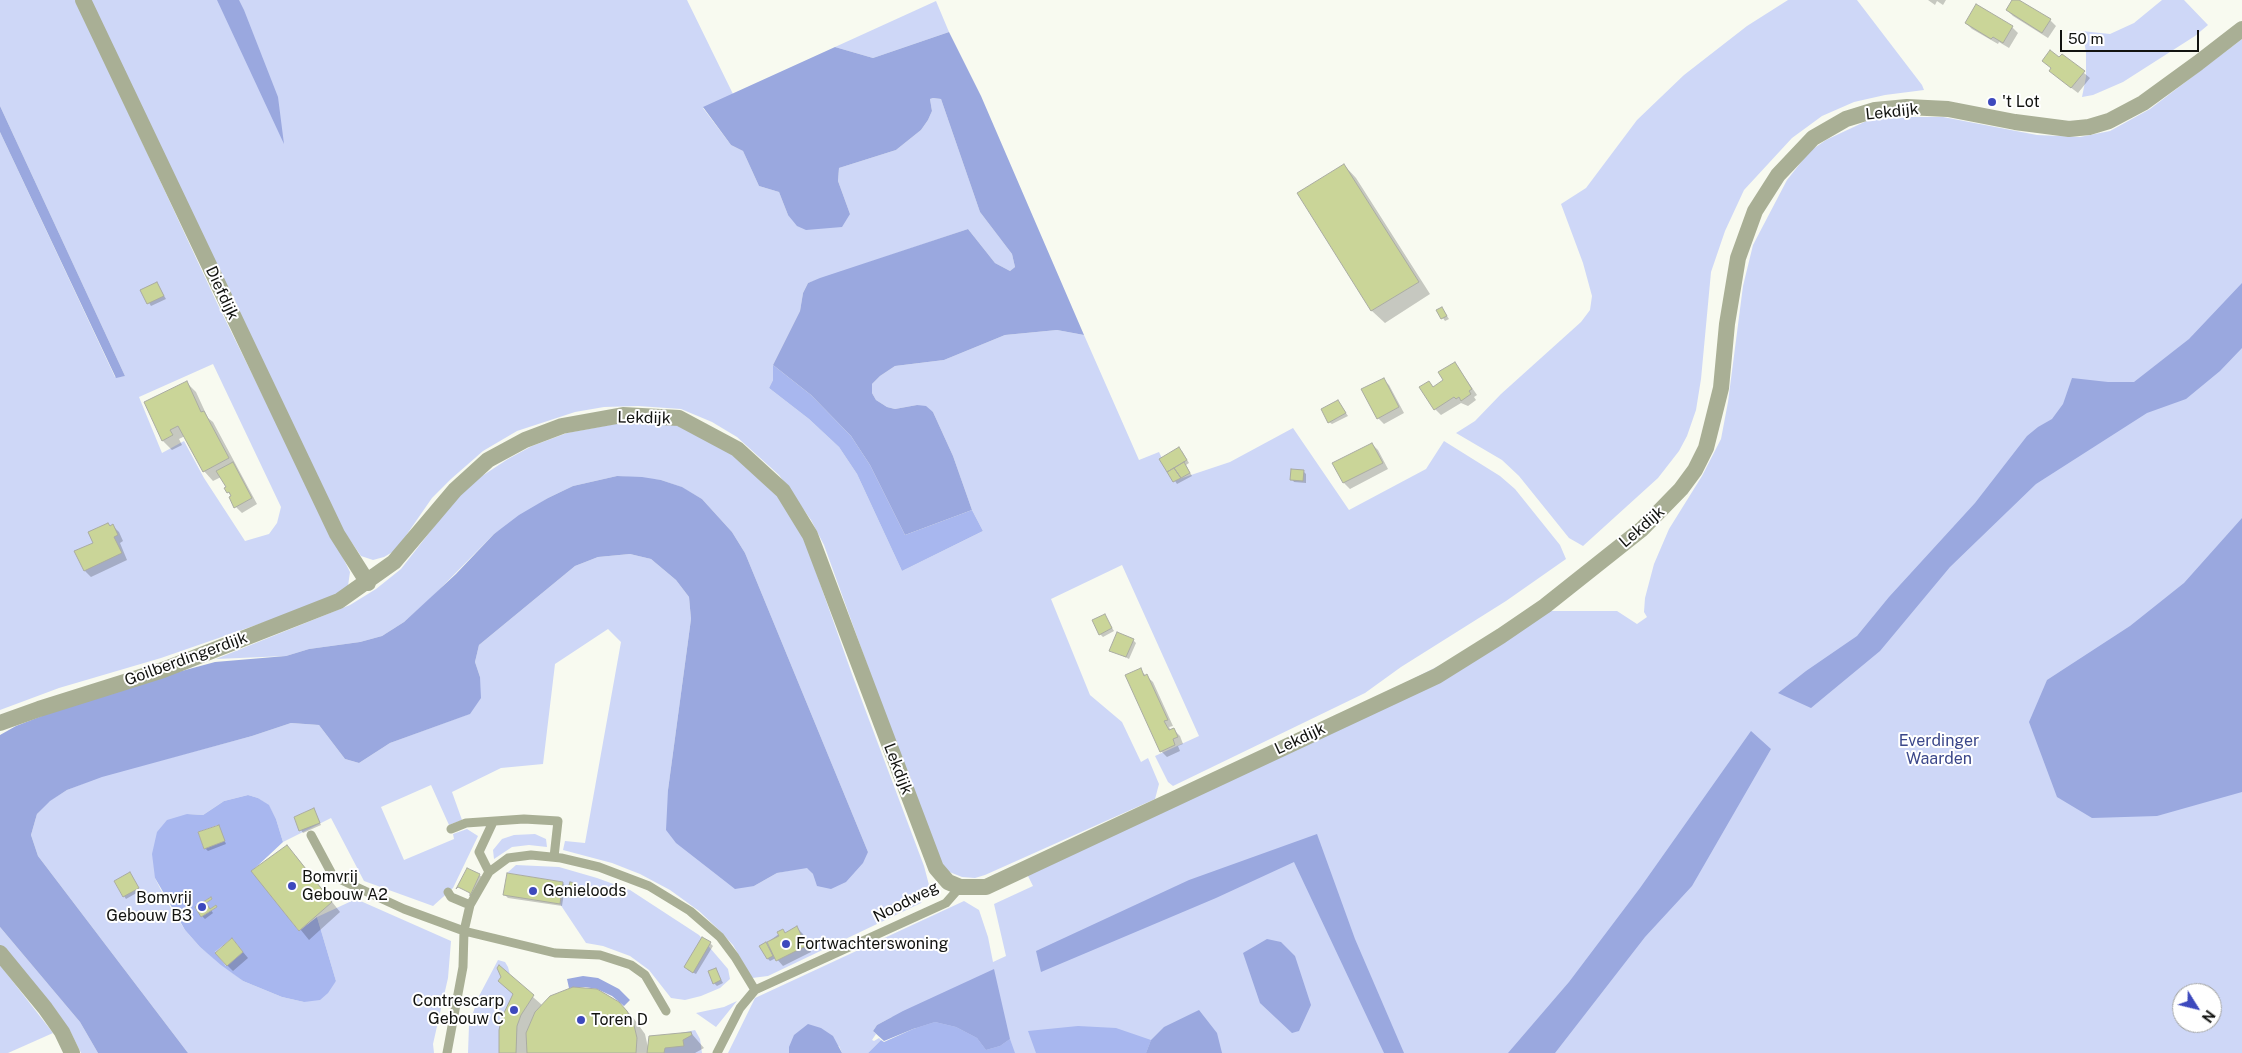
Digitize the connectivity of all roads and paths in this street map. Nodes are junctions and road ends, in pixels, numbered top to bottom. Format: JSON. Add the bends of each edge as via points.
{"nodes":[{"id":1,"x":83,"y":0,"type":"edge"},
{"id":2,"x":2242,"y":29,"type":"edge"},
{"id":3,"x":368,"y":583,"type":"junction"},
{"id":4,"x":0,"y":723,"type":"edge"},
{"id":5,"x":493,"y":822,"type":"junction"},
{"id":6,"x":451,"y":830,"type":"dead end"},
{"id":7,"x":311,"y":835,"type":"dead end"},
{"id":8,"x":554,"y":857,"type":"junction"},
{"id":9,"x":489,"y":872,"type":"junction"},
{"id":10,"x":960,"y":887,"type":"junction"},
{"id":11,"x":448,"y":892,"type":"dead end"},
{"id":12,"x":470,"y":905,"type":"junction"},
{"id":13,"x":464,"y":931,"type":"junction"},
{"id":14,"x":0,"y":953,"type":"edge"},
{"id":15,"x":754,"y":990,"type":"junction"},
{"id":16,"x":666,"y":1011,"type":"dead end"},
{"id":17,"x":72,"y":1053,"type":"edge"},
{"id":18,"x":447,"y":1053,"type":"edge"},
{"id":19,"x":717,"y":1053,"type":"edge"}],
"edges":[{"from":1,"to":3,"type":"street","name":"Diefdijk","via":[[337,534]]},
{"from":2,"to":10,"type":"street","name":"Lekdijk","via":[[2143,103],[2109,121],[2089,127],[2069,129],[1948,109],[1907,107],[1875,110],[1846,119],[1813,138],[1778,175],[1755,212],[1738,258],[1726,324],[1721,388],[1706,448],[1681,489],[1642,529],[1545,606],[1437,676],[986,887]]},
{"from":3,"to":4,"type":"street","name":"Goilberdingerdijk","via":[[339,601],[199,656]]},
{"from":3,"to":10,"type":"street","name":"Lekdijk","via":[[394,562],[454,490],[488,460],[525,440],[562,426],[623,415],[679,418],[736,448],[783,491],[810,535],[936,868],[948,882]]},
{"from":5,"to":6,"type":"lane","via":[[466,823]]},
{"from":5,"to":8,"type":"lane","via":[[524,819],[558,821]]},
{"from":5,"to":9,"type":"lane","via":[[478,852]]},
{"from":7,"to":13,"type":"lane","via":[[333,876],[378,898]]},
{"from":8,"to":9,"type":"lane","via":[[508,858]]},
{"from":8,"to":15,"type":"lane","via":[[627,876],[690,911],[720,937]]},
{"from":9,"to":12,"type":"lane"},
{"from":10,"to":15,"type":"lane","name":"Noodweg","via":[[946,903]]},
{"from":11,"to":12,"type":"lane","via":[[451,897]]},
{"from":12,"to":13,"type":"lane"},
{"from":13,"to":16,"type":"lane","via":[[555,953],[600,955],[631,965],[645,975]]},
{"from":13,"to":18,"type":"lane","via":[[463,967]]},
{"from":14,"to":17,"type":"street","via":[[45,1008]]},
{"from":15,"to":19,"type":"lane","via":[[740,1008]]}]}
